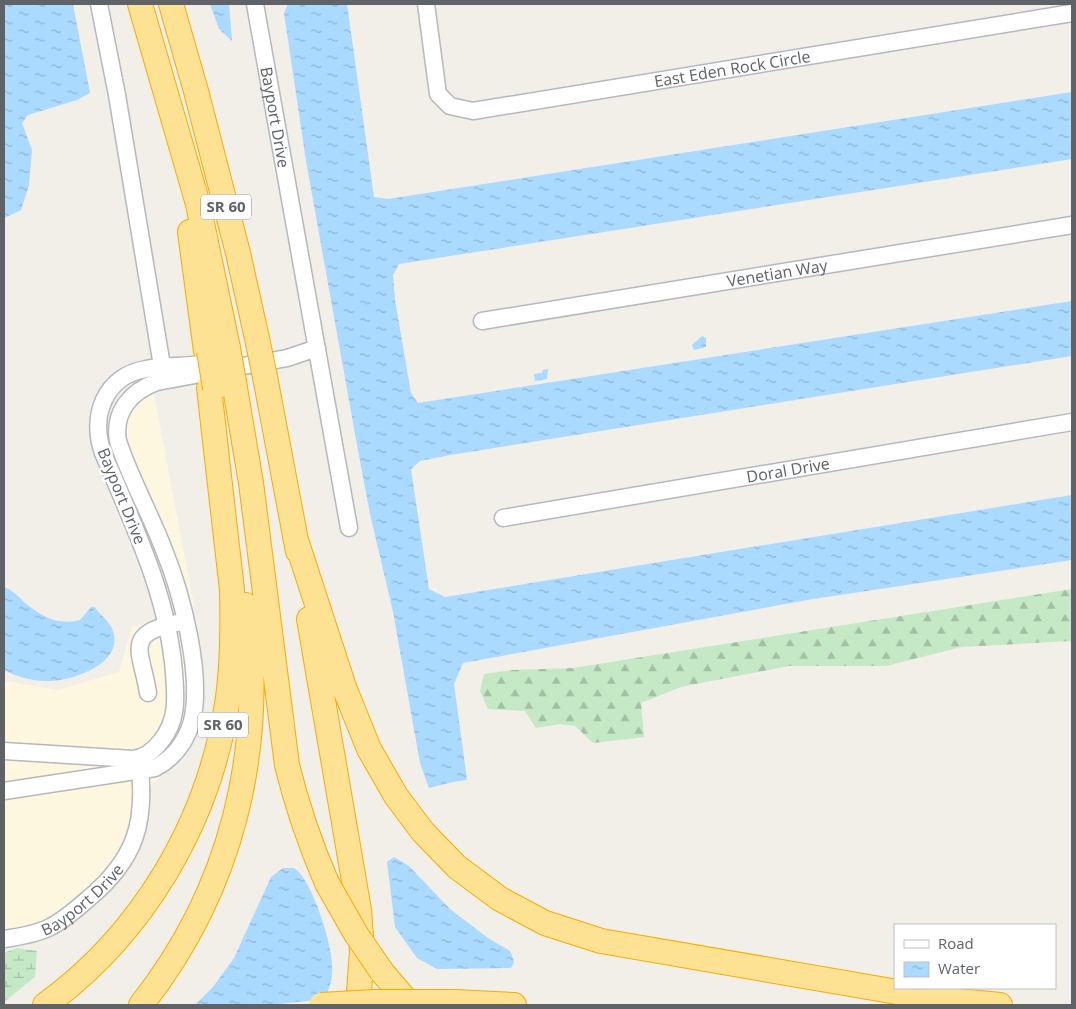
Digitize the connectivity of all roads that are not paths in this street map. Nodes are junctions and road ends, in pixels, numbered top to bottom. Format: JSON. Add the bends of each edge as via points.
{"nodes":[{"id":1,"x":98,"y":4,"type":"edge"},
{"id":2,"x":140,"y":4,"type":"edge"},
{"id":3,"x":171,"y":4,"type":"edge"},
{"id":4,"x":255,"y":4,"type":"edge"},
{"id":5,"x":426,"y":4,"type":"edge"},
{"id":6,"x":1072,"y":12,"type":"edge"},
{"id":7,"x":162,"y":83,"type":"junction"},
{"id":8,"x":1072,"y":225,"type":"edge"},
{"id":9,"x":482,"y":321,"type":"dead end"},
{"id":10,"x":317,"y":348,"type":"junction"},
{"id":11,"x":163,"y":374,"type":"junction"},
{"id":12,"x":219,"y":386,"type":"junction"},
{"id":13,"x":1072,"y":422,"type":"edge"},
{"id":14,"x":503,"y":518,"type":"dead end"},
{"id":15,"x":349,"y":528,"type":"dead end"},
{"id":16,"x":295,"y":537,"type":"junction"},
{"id":17,"x":185,"y":622,"type":"junction"},
{"id":18,"x":168,"y":625,"type":"junction"},
{"id":19,"x":148,"y":693,"type":"dead end"},
{"id":20,"x":4,"y":751,"type":"edge"},
{"id":21,"x":140,"y":765,"type":"junction"},
{"id":22,"x":4,"y":791,"type":"edge"},
{"id":23,"x":4,"y":939,"type":"edge"},
{"id":24,"x":371,"y":969,"type":"junction"},
{"id":25,"x":45,"y":1005,"type":"edge"},
{"id":26,"x":141,"y":1005,"type":"edge"},
{"id":27,"x":321,"y":1005,"type":"edge"},
{"id":28,"x":351,"y":1005,"type":"edge"},
{"id":29,"x":358,"y":1005,"type":"edge"},
{"id":30,"x":410,"y":1005,"type":"edge"},
{"id":31,"x":514,"y":1005,"type":"edge"},
{"id":32,"x":1000,"y":1005,"type":"edge"}],
"edges":[{"from":1,"to":11,"type":"street","via":[[117,95]]},
{"from":2,"to":7,"type":"highway","number":"SR 60"},
{"from":3,"to":16,"type":"highway","number":"SR 60","bridge":true,"via":[[238,253]]},
{"from":4,"to":10,"type":"street","name":"Bayport Drive"},
{"from":5,"to":6,"type":"street","name":"East Eden Rock Circle","via":[[438,94],[450,106],[473,111]]},
{"from":7,"to":12,"type":"highway","number":"SR 60","bridge":true,"via":[[172,122],[200,303]]},
{"from":7,"to":12,"type":"highway","bridge":true,"via":[[198,204],[228,348]]},
{"from":8,"to":9,"type":"street","name":"Venetian Way"},
{"from":10,"to":11,"type":"street","name":"Bayport Drive","via":[[288,358]]},
{"from":10,"to":15,"type":"street"},
{"from":11,"to":17,"type":"street","name":"Bayport Drive","via":[[129,400],[120,413],[117,432],[121,450],[166,556]]},
{"from":11,"to":18,"type":"street","name":"Bayport Drive","via":[[140,370],[116,384],[102,404],[97,426],[103,453],[148,560]]},
{"from":12,"to":24,"type":"highway","bridge":true,"via":[[250,484],[286,765],[300,814],[327,883],[356,934]]},
{"from":12,"to":25,"type":"highway","number":"SR 60","via":[[233,623],[227,703],[214,760],[192,822],[166,873],[144,906],[94,964]]},
{"from":12,"to":26,"type":"highway","number":"SR 60","via":[[248,614],[252,672],[247,753],[232,830],[212,887],[182,948]]},
{"from":13,"to":14,"type":"street","name":"Doral Drive"},
{"from":16,"to":24,"type":"highway","number":"SR 60","via":[[355,879],[361,935]]},
{"from":16,"to":32,"type":"highway","via":[[344,687],[382,772],[423,832],[457,867],[500,899],[545,922],[601,941],[938,999]]},
{"from":17,"to":18,"type":"street"},
{"from":17,"to":21,"type":"street","name":"Bayport Drive","via":[[195,690],[191,724],[184,741],[169,759],[155,768]]},
{"from":18,"to":19,"type":"street","via":[[144,635],[139,643]]},
{"from":18,"to":21,"type":"street","name":"Bayport Drive","via":[[176,708],[168,731]]},
{"from":20,"to":21,"type":"street","via":[[125,759]]},
{"from":21,"to":22,"type":"street"},
{"from":21,"to":23,"type":"street","name":"Bayport Drive","via":[[143,787],[137,832],[117,872],[55,926],[37,934]]},
{"from":24,"to":28,"type":"highway"},
{"from":24,"to":29,"type":"highway","number":"SR 60"},
{"from":24,"to":30,"type":"highway"},
{"from":27,"to":31,"type":"highway","bridge":true,"via":[[374,1002]]}]}
